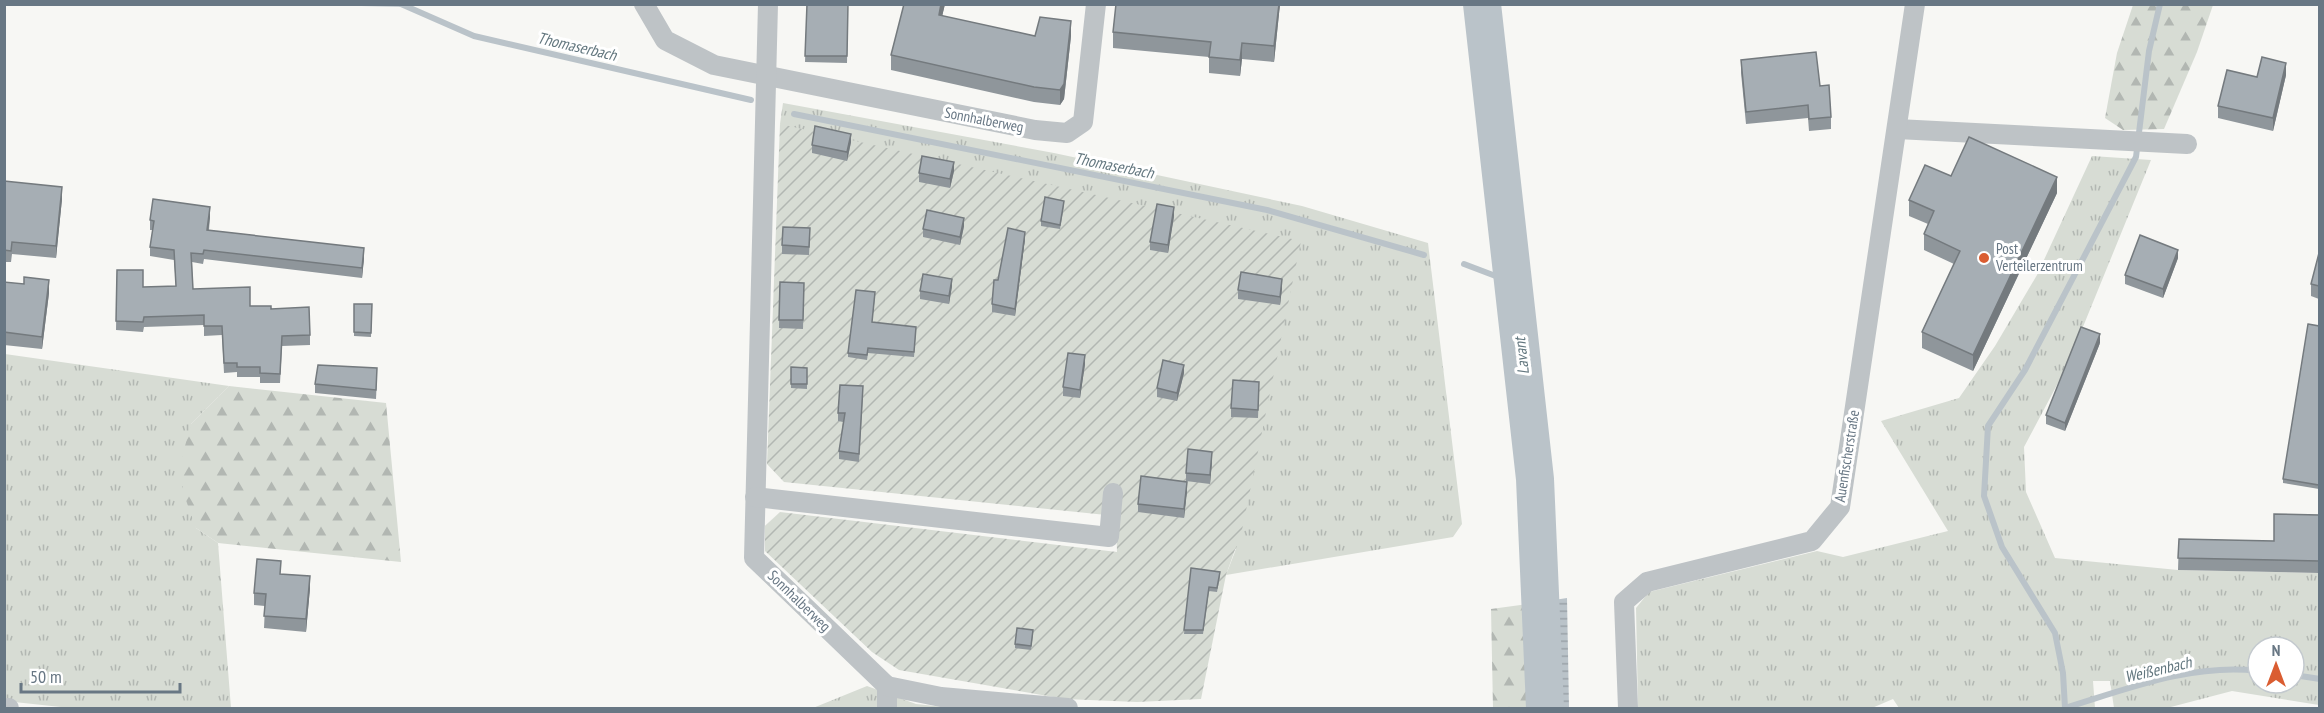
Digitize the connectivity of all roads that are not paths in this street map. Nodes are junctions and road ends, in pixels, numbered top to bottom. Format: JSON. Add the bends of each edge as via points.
{"nodes":[{"id":1,"x":645,"y":4,"type":"edge"},
{"id":2,"x":768,"y":4,"type":"edge"},
{"id":3,"x":1095,"y":4,"type":"edge"},
{"id":4,"x":1915,"y":4,"type":"edge"},
{"id":5,"x":766,"y":75,"type":"junction"},
{"id":6,"x":1897,"y":129,"type":"junction"},
{"id":7,"x":2187,"y":144,"type":"dead end"},
{"id":8,"x":1113,"y":493,"type":"dead end"},
{"id":9,"x":755,"y":497,"type":"junction"},
{"id":10,"x":887,"y":686,"type":"junction"},
{"id":11,"x":887,"y":708,"type":"edge"},
{"id":12,"x":1068,"y":708,"type":"edge"},
{"id":13,"x":1628,"y":708,"type":"edge"}],
"edges":[{"from":1,"to":5,"type":"street","via":[[665,40],[679,49],[714,65]]},
{"from":2,"to":5,"type":"street","name":"Sonnhalberweg"},
{"from":3,"to":5,"type":"street","name":"Sonnhalberweg","via":[[1083,122],[1067,133],[1035,130]]},
{"from":4,"to":6,"type":"street","name":"Auenfischerstraße"},
{"from":5,"to":9,"type":"street","name":"Sonnhalberweg"},
{"from":6,"to":7,"type":"street"},
{"from":6,"to":13,"type":"street","name":"Auenfischerstraße","via":[[1840,507],[1812,541],[1647,582],[1624,602]]},
{"from":8,"to":9,"type":"street","via":[[1109,537]]},
{"from":9,"to":10,"type":"street","name":"Sonnhalberweg","via":[[754,558]]},
{"from":10,"to":11,"type":"street"},
{"from":10,"to":12,"type":"street","via":[[941,697]]}]}
